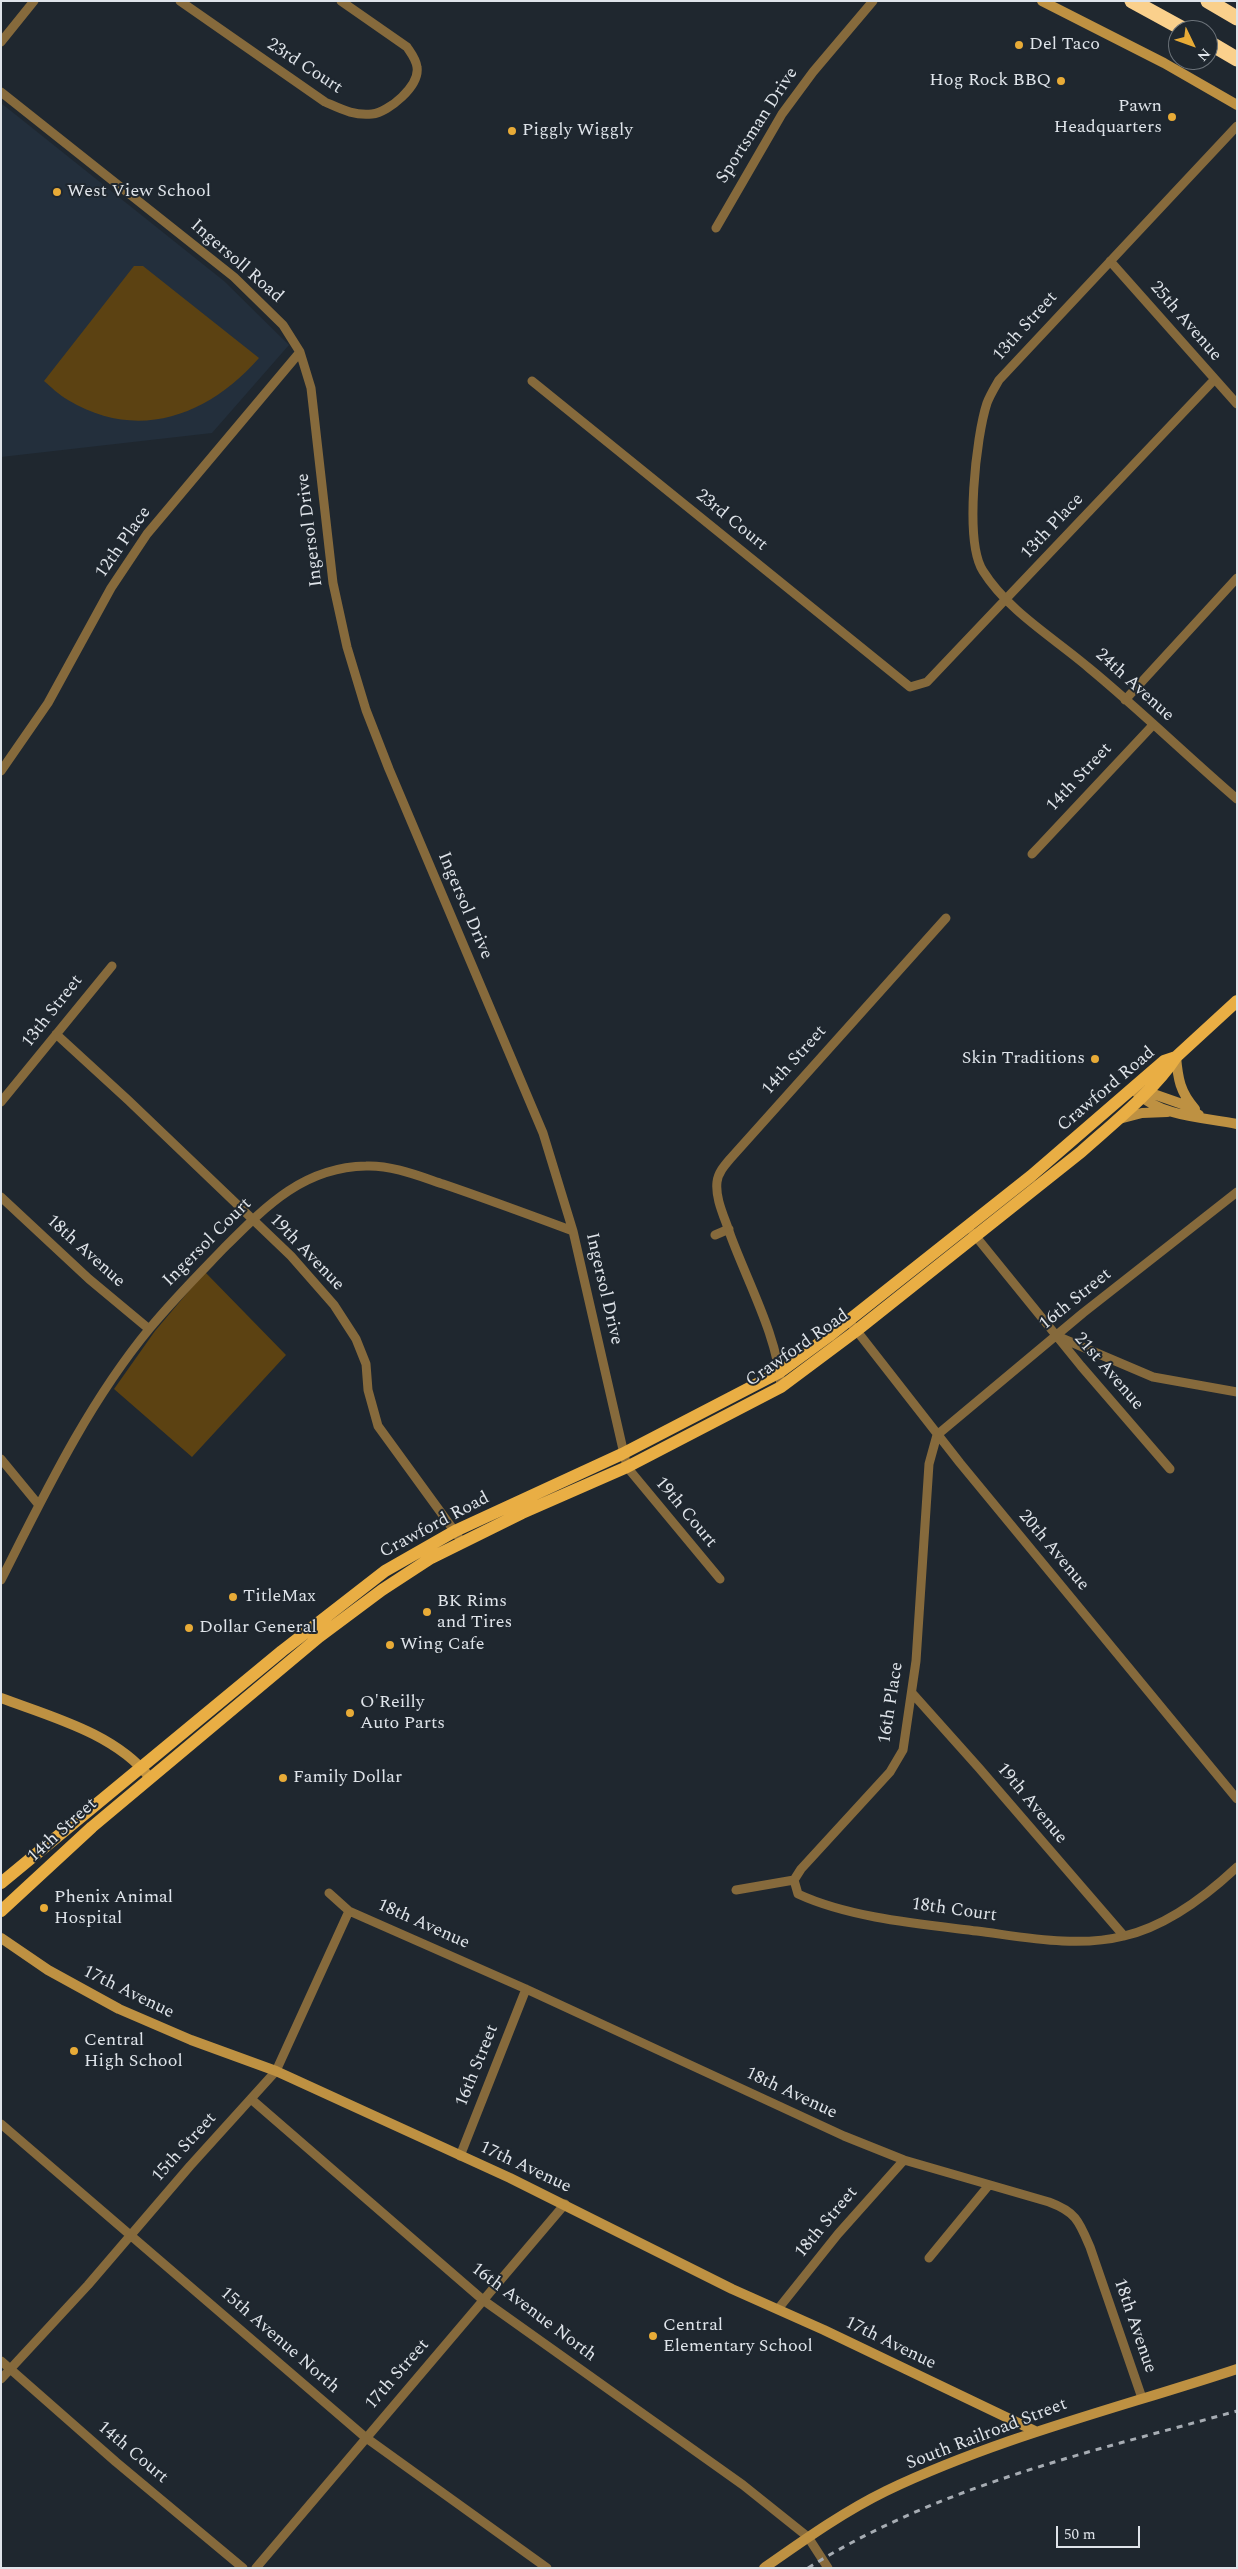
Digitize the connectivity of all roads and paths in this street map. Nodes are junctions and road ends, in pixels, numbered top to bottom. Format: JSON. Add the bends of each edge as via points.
{"nodes":[{"id":1,"x":34,"y":1,"type":"edge"},
{"id":2,"x":180,"y":1,"type":"edge"},
{"id":3,"x":341,"y":1,"type":"edge"},
{"id":4,"x":873,"y":1,"type":"edge"},
{"id":5,"x":1042,"y":1,"type":"edge"},
{"id":6,"x":1132,"y":1,"type":"edge"},
{"id":7,"x":1208,"y":1,"type":"edge"},
{"id":8,"x":1237,"y":18,"type":"edge"},
{"id":9,"x":1168,"y":20,"type":"edge"},
{"id":10,"x":1,"y":42,"type":"edge"},
{"id":11,"x":1218,"y":48,"type":"edge"},
{"id":12,"x":1237,"y":59,"type":"edge"},
{"id":13,"x":1,"y":92,"type":"edge"},
{"id":14,"x":1237,"y":105,"type":"edge"},
{"id":15,"x":1237,"y":126,"type":"edge"},
{"id":16,"x":716,"y":228,"type":"dead end"},
{"id":17,"x":1110,"y":261,"type":"junction"},
{"id":18,"x":300,"y":352,"type":"junction"},
{"id":19,"x":1214,"y":380,"type":"junction"},
{"id":20,"x":532,"y":381,"type":"dead end"},
{"id":21,"x":1237,"y":404,"type":"edge"},
{"id":22,"x":1237,"y":578,"type":"edge"},
{"id":23,"x":1006,"y":600,"type":"junction"},
{"id":24,"x":910,"y":687,"type":"joint"},
{"id":25,"x":1125,"y":700,"type":"junction"},
{"id":26,"x":1153,"y":725,"type":"junction"},
{"id":27,"x":1,"y":771,"type":"edge"},
{"id":28,"x":1237,"y":799,"type":"edge"},
{"id":29,"x":1032,"y":854,"type":"dead end"},
{"id":30,"x":946,"y":918,"type":"dead end"},
{"id":31,"x":112,"y":966,"type":"dead end"},
{"id":32,"x":1237,"y":1001,"type":"edge"},
{"id":33,"x":56,"y":1034,"type":"junction"},
{"id":34,"x":1176,"y":1057,"type":"junction"},
{"id":35,"x":1140,"y":1092,"type":"junction"},
{"id":36,"x":1,"y":1102,"type":"edge"},
{"id":37,"x":1170,"y":1111,"type":"junction"},
{"id":38,"x":1202,"y":1117,"type":"junction"},
{"id":39,"x":1116,"y":1120,"type":"junction"},
{"id":40,"x":1237,"y":1124,"type":"edge"},
{"id":41,"x":1237,"y":1192,"type":"edge"},
{"id":42,"x":1,"y":1197,"type":"edge"},
{"id":43,"x":251,"y":1220,"type":"junction"},
{"id":44,"x":728,"y":1228,"type":"junction"},
{"id":45,"x":573,"y":1231,"type":"junction"},
{"id":46,"x":971,"y":1231,"type":"junction"},
{"id":47,"x":715,"y":1235,"type":"dead end"},
{"id":48,"x":848,"y":1320,"type":"junction"},
{"id":49,"x":149,"y":1329,"type":"junction"},
{"id":50,"x":856,"y":1331,"type":"junction"},
{"id":51,"x":1056,"y":1336,"type":"junction"},
{"id":52,"x":780,"y":1372,"type":"junction"},
{"id":53,"x":781,"y":1387,"type":"junction"},
{"id":54,"x":1237,"y":1392,"type":"edge"},
{"id":55,"x":937,"y":1435,"type":"junction"},
{"id":56,"x":622,"y":1454,"type":"junction"},
{"id":57,"x":1,"y":1459,"type":"edge"},
{"id":58,"x":627,"y":1467,"type":"junction"},
{"id":59,"x":1170,"y":1469,"type":"dead end"},
{"id":60,"x":38,"y":1504,"type":"junction"},
{"id":61,"x":455,"y":1531,"type":"junction"},
{"id":62,"x":462,"y":1542,"type":"junction"},
{"id":63,"x":720,"y":1579,"type":"dead end"},
{"id":64,"x":1,"y":1580,"type":"edge"},
{"id":65,"x":912,"y":1693,"type":"junction"},
{"id":66,"x":1,"y":1698,"type":"edge"},
{"id":67,"x":141,"y":1766,"type":"junction"},
{"id":68,"x":150,"y":1778,"type":"junction"},
{"id":69,"x":1237,"y":1800,"type":"edge"},
{"id":70,"x":1237,"y":1867,"type":"edge"},
{"id":71,"x":794,"y":1880,"type":"junction"},
{"id":72,"x":1,"y":1883,"type":"edge"},
{"id":73,"x":736,"y":1890,"type":"dead end"},
{"id":74,"x":329,"y":1893,"type":"dead end"},
{"id":75,"x":1,"y":1911,"type":"edge"},
{"id":76,"x":349,"y":1911,"type":"junction"},
{"id":77,"x":1124,"y":1936,"type":"junction"},
{"id":78,"x":1,"y":1938,"type":"edge"},
{"id":79,"x":526,"y":1989,"type":"junction"},
{"id":80,"x":276,"y":2071,"type":"junction"},
{"id":81,"x":251,"y":2099,"type":"junction"},
{"id":82,"x":1,"y":2124,"type":"edge"},
{"id":83,"x":460,"y":2156,"type":"junction"},
{"id":84,"x":904,"y":2160,"type":"junction"},
{"id":85,"x":989,"y":2185,"type":"junction"},
{"id":86,"x":565,"y":2204,"type":"junction"},
{"id":87,"x":130,"y":2236,"type":"junction"},
{"id":88,"x":929,"y":2258,"type":"dead end"},
{"id":89,"x":483,"y":2300,"type":"junction"},
{"id":90,"x":778,"y":2309,"type":"junction"},
{"id":91,"x":1,"y":2361,"type":"edge"},
{"id":92,"x":1237,"y":2369,"type":"edge"},
{"id":93,"x":12,"y":2370,"type":"junction"},
{"id":94,"x":1,"y":2379,"type":"edge"},
{"id":95,"x":1142,"y":2398,"type":"junction"},
{"id":96,"x":1035,"y":2431,"type":"junction"},
{"id":97,"x":365,"y":2437,"type":"junction"},
{"id":98,"x":808,"y":2537,"type":"junction"},
{"id":99,"x":243,"y":2568,"type":"edge"},
{"id":100,"x":256,"y":2568,"type":"edge"},
{"id":101,"x":547,"y":2568,"type":"edge"},
{"id":102,"x":764,"y":2568,"type":"edge"},
{"id":103,"x":828,"y":2568,"type":"edge"}],
"edges":[{"from":1,"to":10,"type":"street"},
{"from":2,"to":3,"type":"street","name":"23rd Court","via":[[325,102],[348,113],[374,114],[398,102],[414,81],[418,69],[407,47]]},
{"from":4,"to":16,"type":"street","name":"Sportsman Drive","via":[[782,114]]},
{"from":5,"to":14,"type":"street","via":[[1164,63]]},
{"from":6,"to":9,"type":"highway"},
{"from":7,"to":8,"type":"highway"},
{"from":11,"to":12,"type":"highway"},
{"from":13,"to":18,"type":"street","name":"Ingersoll Road","via":[[234,277],[283,325]]},
{"from":15,"to":17,"type":"street","name":"13th Street"},
{"from":17,"to":19,"type":"street","name":"25th Avenue"},
{"from":17,"to":23,"type":"street","name":"13th Street","via":[[999,380],[988,402],[978,439],[975,545],[982,570]]},
{"from":18,"to":27,"type":"street","name":"12th Place","via":[[147,534],[111,588],[48,704]]},
{"from":18,"to":45,"type":"street","name":"Ingersol Drive","via":[[311,388],[333,583],[347,647],[389,769],[543,1133]]},
{"from":19,"to":21,"type":"street","name":"25th Avenue"},
{"from":19,"to":23,"type":"street","name":"13th Place"},
{"from":20,"to":24,"type":"street","name":"23rd Court"},
{"from":22,"to":25,"type":"street"},
{"from":23,"to":24,"type":"street","name":"13th Place","via":[[927,682]]},
{"from":23,"to":25,"type":"street","name":"24th Avenue"},
{"from":25,"to":26,"type":"street","name":"24th Avenue"},
{"from":26,"to":28,"type":"street","name":"24th Avenue"},
{"from":26,"to":29,"type":"street","name":"14th Street"},
{"from":30,"to":44,"type":"street","name":"14th Street","via":[[722,1169],[717,1182],[718,1196]]},
{"from":31,"to":33,"type":"street","name":"13th Street"},
{"from":32,"to":34,"type":"main road"},
{"from":33,"to":36,"type":"street","name":"13th Street"},
{"from":33,"to":43,"type":"street","name":"19th Avenue"},
{"from":34,"to":35,"type":"main road","name":"Crawford Road","via":[[1164,1061]]},
{"from":34,"to":38,"type":"street","via":[[1178,1082],[1184,1096]]},
{"from":35,"to":37,"type":"street","via":[[1148,1103]]},
{"from":35,"to":38,"type":"street","via":[[1182,1104]]},
{"from":35,"to":39,"type":"main road","name":"Crawford Road"},
{"from":35,"to":46,"type":"main road","name":"Crawford Road","via":[[1081,1135]]},
{"from":37,"to":38,"type":"street"},
{"from":37,"to":39,"type":"street","via":[[1142,1113]]},
{"from":38,"to":40,"type":"street"},
{"from":39,"to":46,"type":"main road","name":"Crawford Road","via":[[1081,1152]]},
{"from":41,"to":51,"type":"street","name":"16th Street"},
{"from":42,"to":49,"type":"street","name":"18th Avenue"},
{"from":43,"to":45,"type":"street","name":"Ingersol Court","via":[[292,1188],[328,1170],[367,1165],[406,1171]]},
{"from":43,"to":49,"type":"street","name":"Ingersol Court"},
{"from":43,"to":61,"type":"street","name":"19th Avenue","via":[[291,1256],[334,1304],[356,1339],[366,1364],[368,1390],[378,1426]]},
{"from":44,"to":47,"type":"street"},
{"from":44,"to":52,"type":"street"},
{"from":45,"to":56,"type":"street","name":"Ingersol Drive"},
{"from":46,"to":48,"type":"main road","name":"Crawford Road"},
{"from":46,"to":50,"type":"main road","name":"Crawford Road"},
{"from":46,"to":51,"type":"street","name":"21st Avenue"},
{"from":48,"to":50,"type":"street","name":"20th Avenue"},
{"from":48,"to":52,"type":"main road","name":"Crawford Road"},
{"from":49,"to":60,"type":"street","name":"Ingersol Court","via":[[102,1395]]},
{"from":50,"to":53,"type":"main road","name":"Crawford Road"},
{"from":50,"to":55,"type":"street","name":"20th Avenue"},
{"from":51,"to":54,"type":"street","via":[[1153,1377]]},
{"from":51,"to":55,"type":"street","name":"16th Street"},
{"from":51,"to":59,"type":"street","name":"21st Avenue"},
{"from":52,"to":53,"type":"street"},
{"from":52,"to":56,"type":"main road","name":"Crawford Road"},
{"from":53,"to":58,"type":"main road","name":"Crawford Road"},
{"from":55,"to":65,"type":"street","name":"16th Place","via":[[929,1464]]},
{"from":55,"to":69,"type":"street","name":"20th Avenue"},
{"from":56,"to":58,"type":"street","name":"Ingersol Drive"},
{"from":56,"to":61,"type":"main road","name":"Crawford Road"},
{"from":57,"to":60,"type":"street"},
{"from":58,"to":62,"type":"main road","name":"Crawford Road"},
{"from":58,"to":63,"type":"street","name":"19th Court"},
{"from":60,"to":64,"type":"street","name":"Ingersol Court"},
{"from":61,"to":62,"type":"street","name":"19th Avenue"},
{"from":61,"to":67,"type":"main road","name":"Crawford Road","via":[[385,1572],[332,1610]]},
{"from":62,"to":68,"type":"main road","name":"Crawford Road","via":[[431,1558],[357,1607]]},
{"from":65,"to":71,"type":"street","name":"16th Place","via":[[907,1736],[898,1762]]},
{"from":65,"to":77,"type":"street","name":"19th Avenue"},
{"from":66,"to":67,"type":"street","via":[[86,1732],[117,1748]]},
{"from":67,"to":68,"type":"street"},
{"from":67,"to":72,"type":"main road","name":"14th Street"},
{"from":68,"to":75,"type":"main road","name":"14th Street"},
{"from":70,"to":77,"type":"street","via":[[1175,1915]]},
{"from":71,"to":73,"type":"street"},
{"from":71,"to":77,"type":"street","name":"18th Court","via":[[798,1894],[812,1900],[932,1926],[1087,1942]]},
{"from":74,"to":76,"type":"street","name":"18th Avenue"},
{"from":76,"to":79,"type":"street","name":"18th Avenue"},
{"from":76,"to":80,"type":"street","name":"15th Street"},
{"from":78,"to":80,"type":"street","name":"17th Avenue","via":[[55,1974],[119,2009]]},
{"from":79,"to":83,"type":"street","name":"16th Street"},
{"from":79,"to":84,"type":"street","name":"18th Avenue","via":[[835,2132]]},
{"from":80,"to":81,"type":"street","name":"15th Street"},
{"from":80,"to":83,"type":"street","name":"17th Avenue"},
{"from":81,"to":87,"type":"street","name":"15th Street"},
{"from":81,"to":89,"type":"street","name":"16th Avenue North"},
{"from":82,"to":87,"type":"street","name":"15th Avenue North"},
{"from":83,"to":86,"type":"street","name":"17th Avenue"},
{"from":84,"to":85,"type":"street","name":"18th Avenue"},
{"from":84,"to":90,"type":"street","name":"18th Street","via":[[838,2234]]},
{"from":85,"to":88,"type":"street"},
{"from":85,"to":95,"type":"street","name":"18th Avenue","via":[[1061,2206],[1080,2222]]},
{"from":86,"to":89,"type":"street","name":"17th Street"},
{"from":86,"to":90,"type":"street","name":"17th Avenue"},
{"from":87,"to":93,"type":"street","name":"15th Street"},
{"from":87,"to":97,"type":"street","name":"15th Avenue North"},
{"from":89,"to":97,"type":"street","name":"17th Street"},
{"from":89,"to":98,"type":"street","name":"16th Avenue North","via":[[743,2485]]},
{"from":90,"to":96,"type":"street","name":"17th Avenue"},
{"from":91,"to":93,"type":"street","name":"14th Court"},
{"from":92,"to":95,"type":"street","name":"South Railroad Street"},
{"from":93,"to":94,"type":"street","name":"15th Street"},
{"from":93,"to":99,"type":"street","name":"14th Court"},
{"from":95,"to":96,"type":"street","name":"South Railroad Street"},
{"from":96,"to":98,"type":"street","name":"South Railroad Street","via":[[894,2488]]},
{"from":97,"to":100,"type":"street","name":"17th Street"},
{"from":97,"to":101,"type":"street","name":"15th Avenue North"},
{"from":98,"to":102,"type":"street","name":"South Railroad Street"},
{"from":98,"to":103,"type":"street","name":"16th Avenue North"}]}
